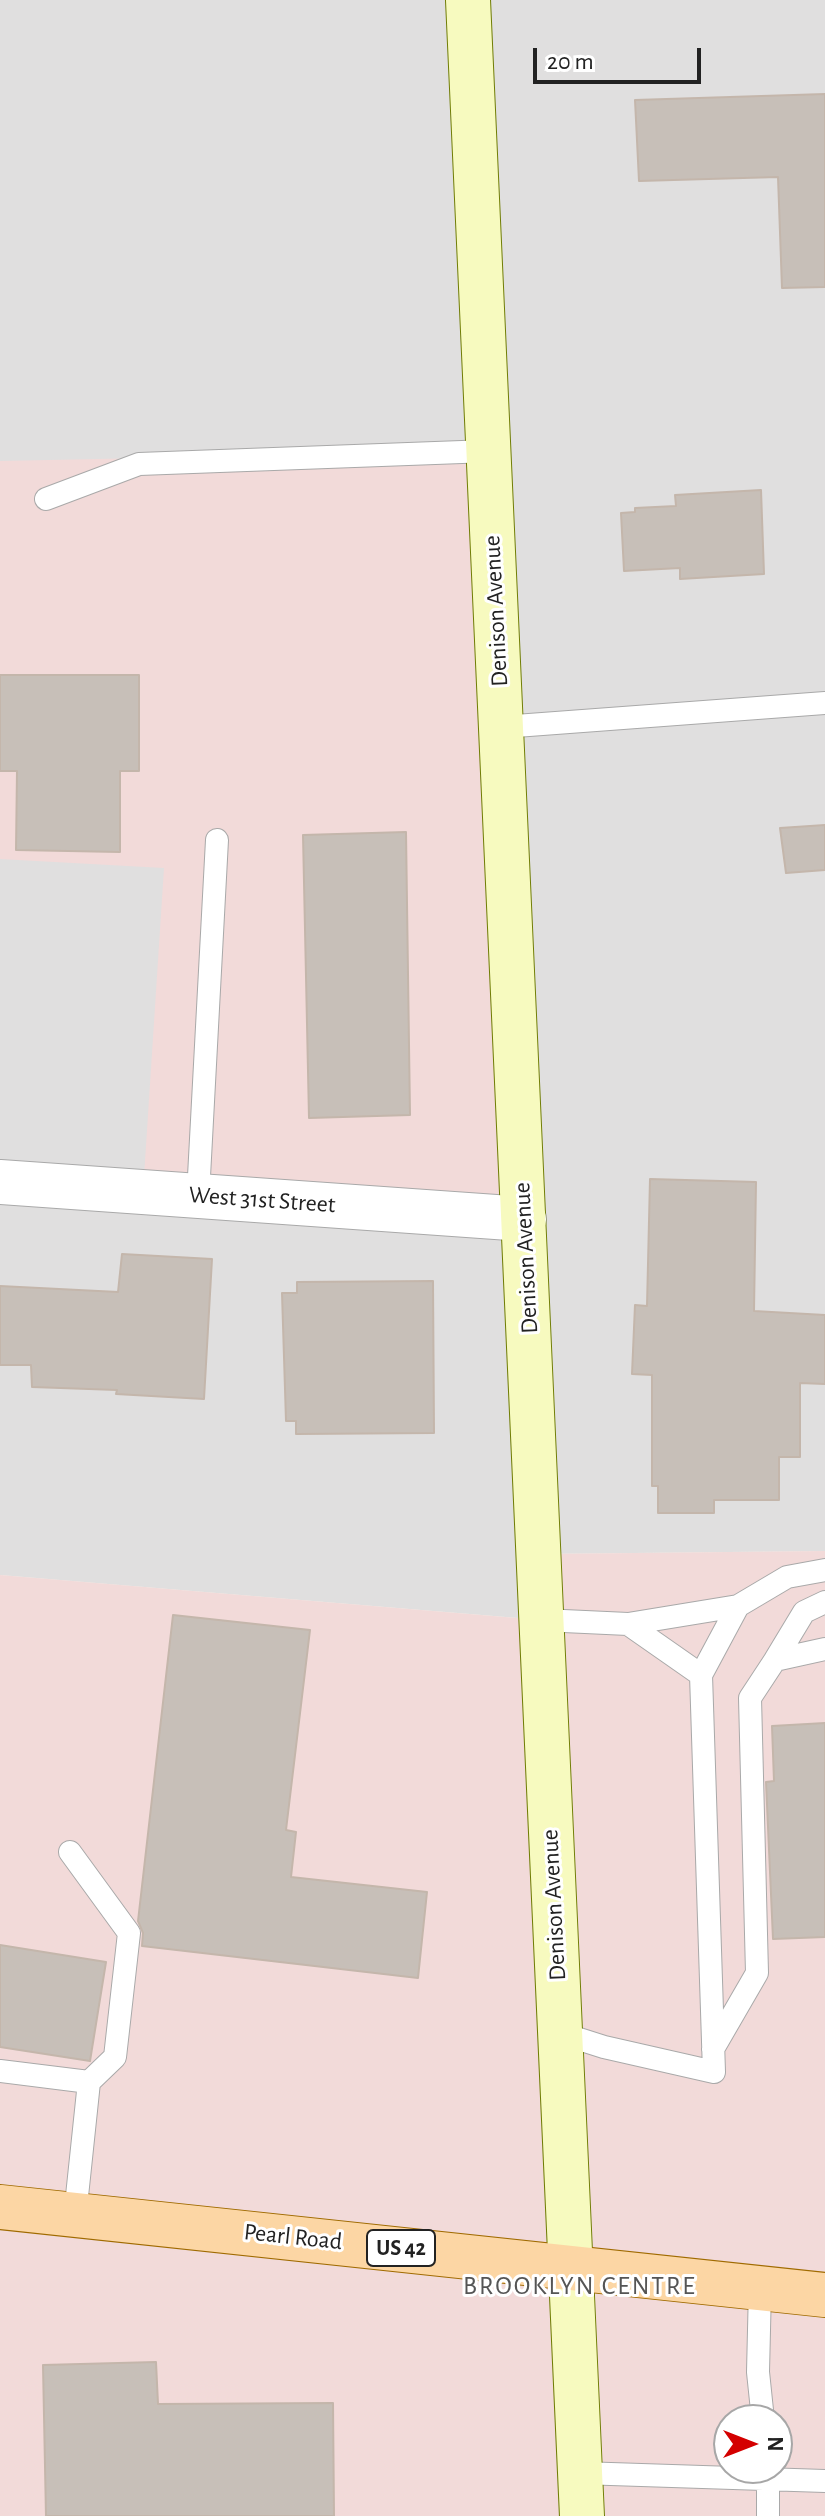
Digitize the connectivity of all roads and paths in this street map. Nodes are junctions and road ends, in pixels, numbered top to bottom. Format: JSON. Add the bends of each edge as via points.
{"nodes":[{"id":1,"x":468,"y":0,"type":"edge"},
{"id":2,"x":489,"y":451,"type":"junction"},
{"id":3,"x":46,"y":499,"type":"dead end"},
{"id":4,"x":825,"y":703,"type":"edge"},
{"id":5,"x":502,"y":727,"type":"junction"},
{"id":6,"x":217,"y":840,"type":"dead end"},
{"id":7,"x":0,"y":1182,"type":"edge"},
{"id":8,"x":198,"y":1195,"type":"junction"},
{"id":9,"x":524,"y":1219,"type":"junction"},
{"id":10,"x":825,"y":1570,"type":"edge"},
{"id":11,"x":825,"y":1602,"type":"edge"},
{"id":12,"x":738,"y":1606,"type":"junction"},
{"id":13,"x":542,"y":1620,"type":"junction"},
{"id":14,"x":628,"y":1624,"type":"junction"},
{"id":15,"x":825,"y":1649,"type":"edge"},
{"id":16,"x":775,"y":1660,"type":"junction"},
{"id":17,"x":701,"y":1675,"type":"junction"},
{"id":18,"x":70,"y":1852,"type":"dead end"},
{"id":19,"x":560,"y":2033,"type":"junction"},
{"id":20,"x":713,"y":2061,"type":"junction"},
{"id":21,"x":0,"y":2071,"type":"edge"},
{"id":22,"x":89,"y":2082,"type":"junction"},
{"id":23,"x":0,"y":2207,"type":"edge"},
{"id":24,"x":75,"y":2215,"type":"junction"},
{"id":25,"x":569,"y":2266,"type":"junction"},
{"id":26,"x":760,"y":2288,"type":"junction"},
{"id":27,"x":825,"y":2295,"type":"edge"},
{"id":28,"x":761,"y":2404,"type":"edge"},
{"id":29,"x":580,"y":2473,"type":"junction"},
{"id":30,"x":713,"y":2474,"type":"edge"},
{"id":31,"x":793,"y":2477,"type":"edge"},
{"id":32,"x":825,"y":2481,"type":"edge"},
{"id":33,"x":768,"y":2484,"type":"edge"},
{"id":34,"x":582,"y":2516,"type":"edge"},
{"id":35,"x":768,"y":2516,"type":"edge"}],
"edges":[{"from":1,"to":2,"type":"main road","name":"Denison Avenue"},
{"from":2,"to":3,"type":"lane","via":[[139,464]]},
{"from":2,"to":5,"type":"main road","name":"Denison Avenue"},
{"from":4,"to":5,"type":"lane"},
{"from":5,"to":9,"type":"main road","name":"Denison Avenue"},
{"from":6,"to":8,"type":"lane"},
{"from":7,"to":8,"type":"street","name":"West 31st Street"},
{"from":8,"to":9,"type":"street","name":"West 31st Street"},
{"from":9,"to":13,"type":"main road","name":"Denison Avenue"},
{"from":10,"to":12,"type":"lane","via":[[787,1577]]},
{"from":11,"to":16,"type":"lane","via":[[804,1612]]},
{"from":12,"to":14,"type":"lane"},
{"from":12,"to":17,"type":"lane"},
{"from":13,"to":14,"type":"lane"},
{"from":13,"to":19,"type":"main road","name":"Denison Avenue"},
{"from":14,"to":17,"type":"lane"},
{"from":15,"to":16,"type":"lane"},
{"from":16,"to":20,"type":"lane","via":[[750,1698],[757,1973]]},
{"from":17,"to":20,"type":"lane"},
{"from":18,"to":22,"type":"lane","via":[[129,1933],[115,2057]]},
{"from":19,"to":20,"type":"lane","via":[[604,2047]]},
{"from":19,"to":25,"type":"main road","name":"Denison Avenue"},
{"from":21,"to":22,"type":"lane"},
{"from":22,"to":24,"type":"lane"},
{"from":23,"to":24,"type":"main road","name":"Pearl Road","number":"US 42"},
{"from":24,"to":25,"type":"main road","name":"Pearl Road","number":"US 42"},
{"from":25,"to":26,"type":"main road","name":"Pearl Road","number":"US 42"},
{"from":25,"to":29,"type":"main road","name":"Denison Avenue"},
{"from":26,"to":27,"type":"main road","name":"Pearl Road","number":"US 42"},
{"from":26,"to":28,"type":"lane"},
{"from":29,"to":30,"type":"lane"},
{"from":29,"to":34,"type":"main road","name":"Denison Avenue"},
{"from":31,"to":32,"type":"lane"},
{"from":33,"to":35,"type":"lane"}]}
